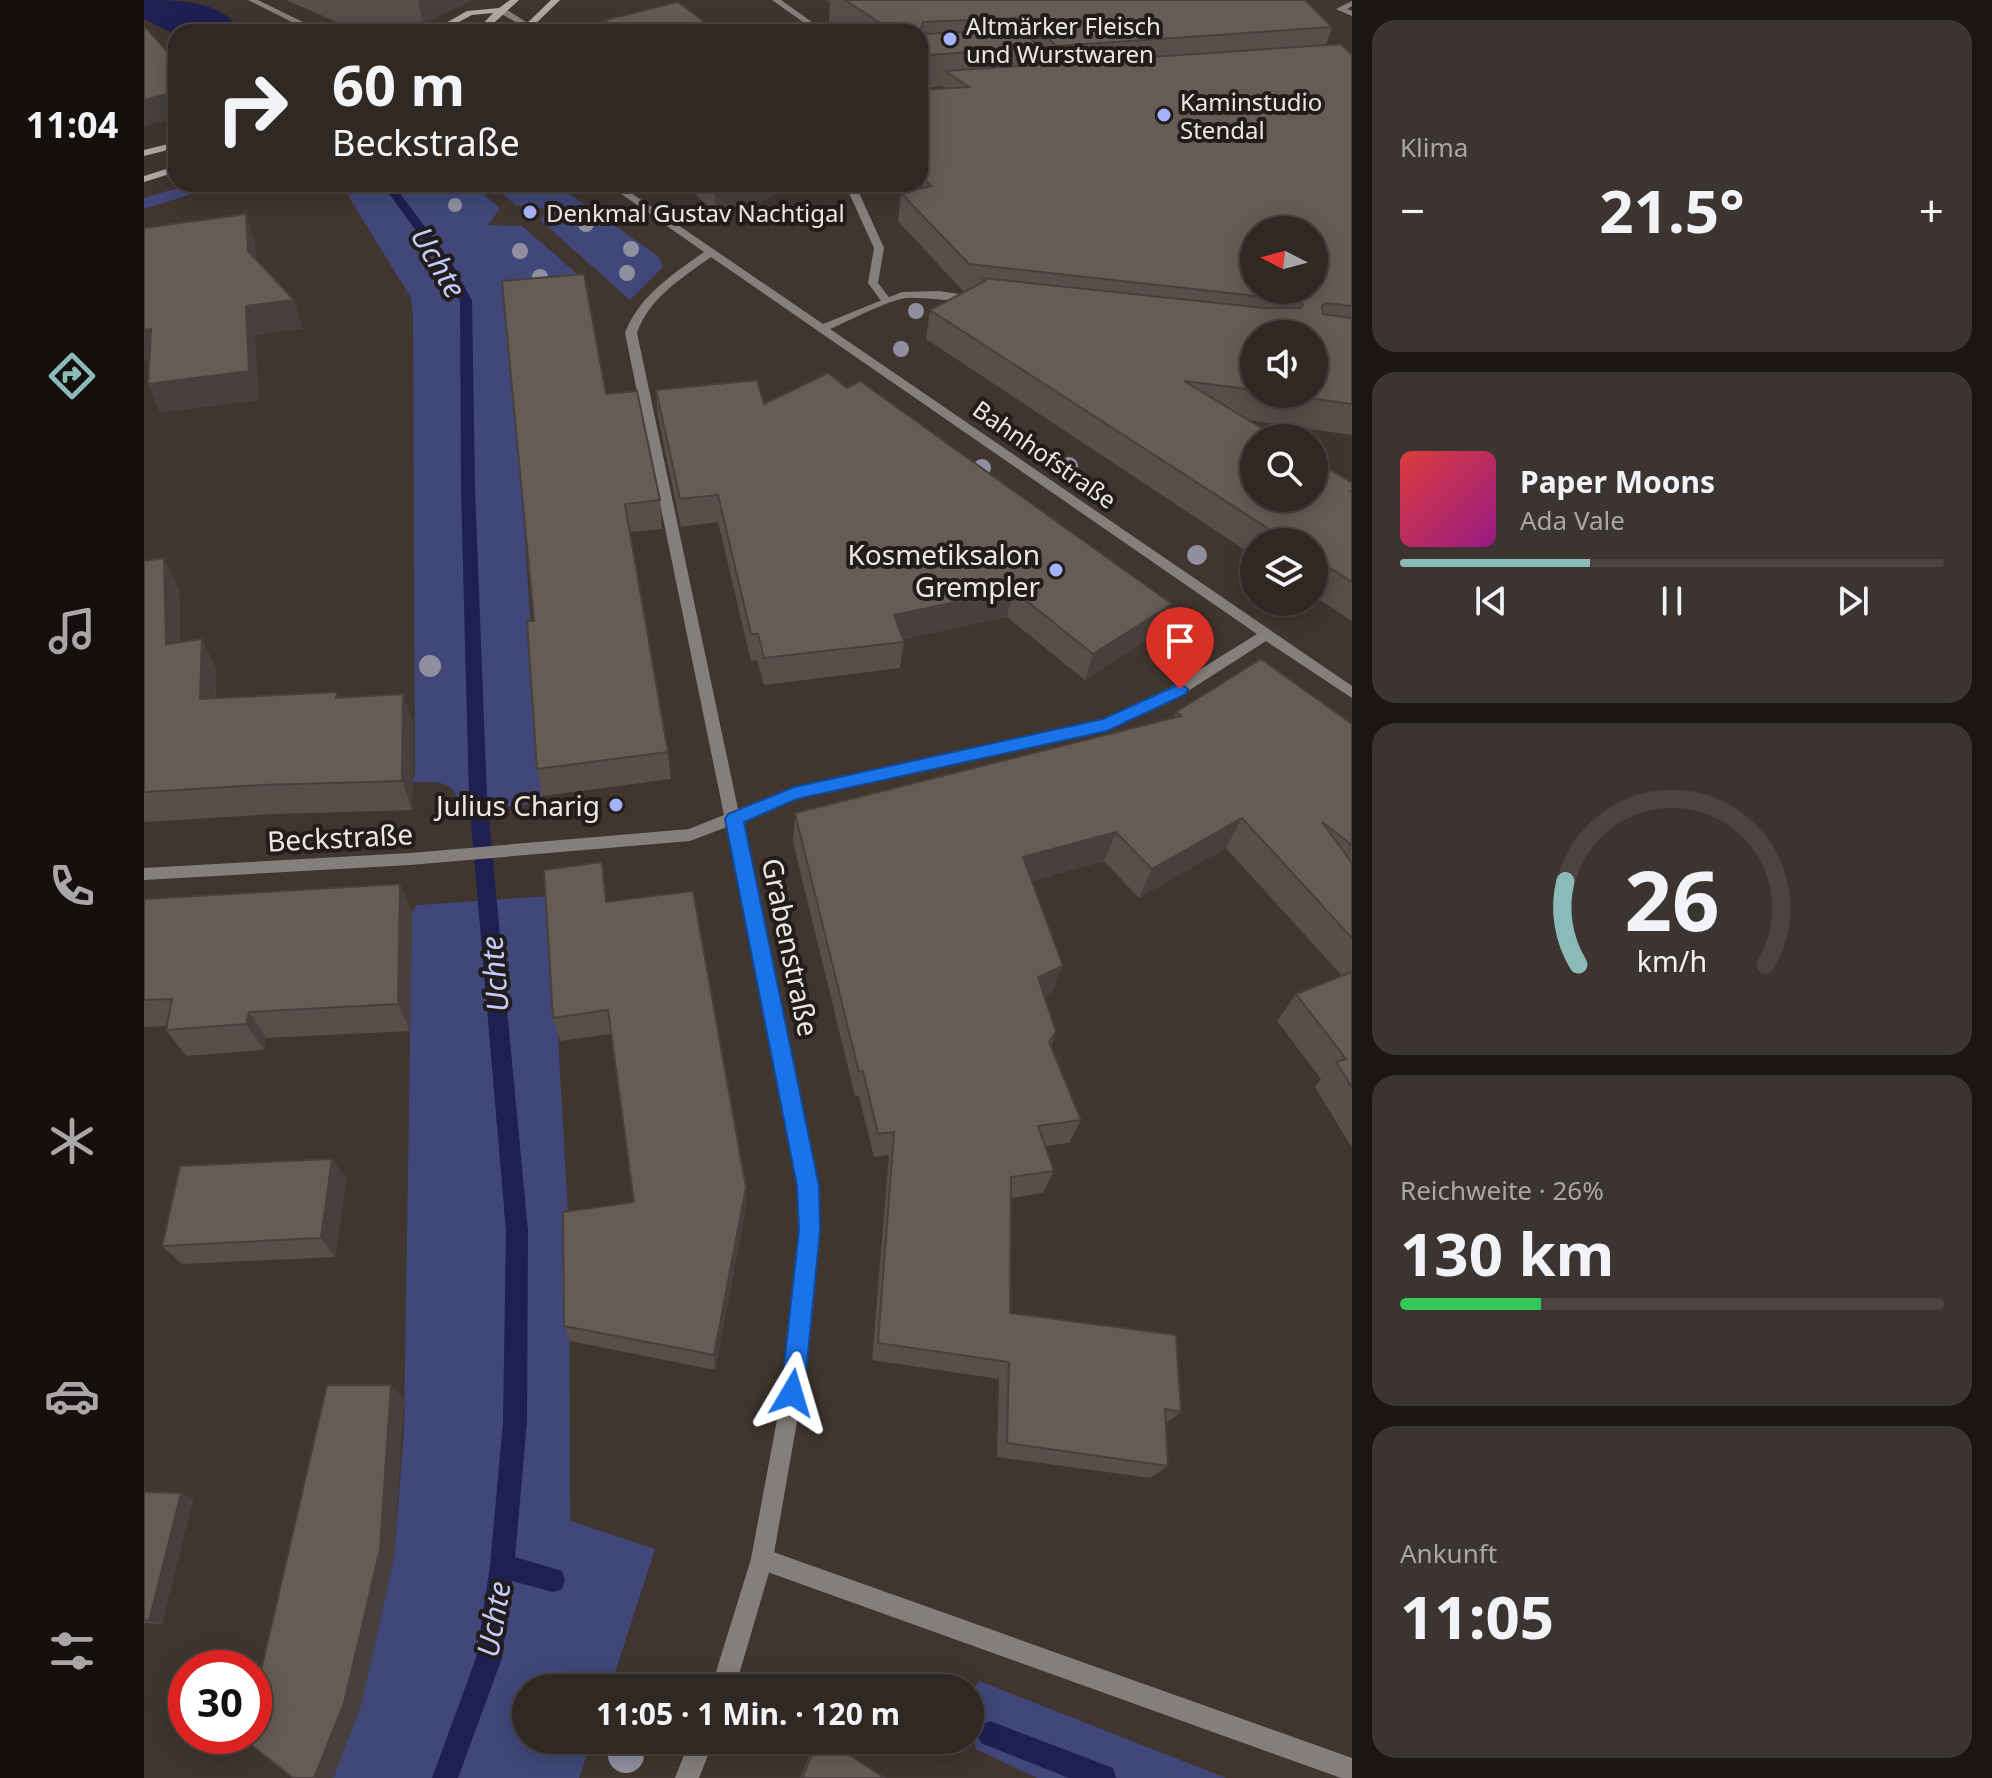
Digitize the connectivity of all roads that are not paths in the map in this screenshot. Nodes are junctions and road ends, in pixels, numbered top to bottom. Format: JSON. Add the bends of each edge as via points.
{"nodes":[{"id":1,"x":252,"y":0,"type":"edge"},
{"id":2,"x":515,"y":0,"type":"edge"},
{"id":3,"x":556,"y":0,"type":"edge"},
{"id":4,"x":776,"y":0,"type":"edge"},
{"id":5,"x":1352,"y":3,"type":"edge"},
{"id":6,"x":501,"y":10,"type":"junction"},
{"id":7,"x":1352,"y":14,"type":"edge"},
{"id":8,"x":302,"y":24,"type":"edge"},
{"id":9,"x":449,"y":24,"type":"edge"},
{"id":10,"x":487,"y":24,"type":"edge"},
{"id":11,"x":519,"y":24,"type":"edge"},
{"id":12,"x":530,"y":24,"type":"edge"},
{"id":13,"x":810,"y":24,"type":"edge"},
{"id":14,"x":168,"y":147,"type":"edge"},
{"id":15,"x":144,"y":153,"type":"edge"},
{"id":16,"x":168,"y":172,"type":"edge"},
{"id":17,"x":144,"y":179,"type":"edge"},
{"id":18,"x":623,"y":192,"type":"edge"},
{"id":19,"x":854,"y":192,"type":"edge"},
{"id":20,"x":710,"y":253,"type":"junction"},
{"id":21,"x":886,"y":300,"type":"junction"},
{"id":22,"x":986,"y":300,"type":"edge"},
{"id":23,"x":823,"y":328,"type":"junction"},
{"id":24,"x":1267,"y":634,"type":"junction"},
{"id":25,"x":1352,"y":693,"type":"edge"},
{"id":26,"x":734,"y":819,"type":"junction"},
{"id":27,"x":144,"y":874,"type":"edge"},
{"id":28,"x":762,"y":1559,"type":"junction"},
{"id":29,"x":727,"y":1674,"type":"edge"},
{"id":30,"x":696,"y":1754,"type":"edge"},
{"id":31,"x":1352,"y":1770,"type":"edge"},
{"id":32,"x":687,"y":1778,"type":"edge"}],
"edges":[{"from":1,"to":8,"type":"street"},
{"from":2,"to":6,"type":"main road"},
{"from":3,"to":12,"type":"main road"},
{"from":4,"to":13,"type":"street"},
{"from":5,"to":7,"type":"street","via":[[1340,9]]},
{"from":6,"to":9,"type":"main road","via":[[470,13]]},
{"from":6,"to":10,"type":"main road"},
{"from":6,"to":11,"type":"street"},
{"from":14,"to":15,"type":"main road"},
{"from":16,"to":17,"type":"main road"},
{"from":18,"to":20,"type":"street","name":"Bahnhofstraße"},
{"from":19,"to":21,"type":"street","via":[[879,248],[873,283]]},
{"from":20,"to":23,"type":"street","name":"Bahnhofstraße"},
{"from":20,"to":26,"type":"street","name":"Grabenstraße","via":[[670,282],[639,315],[631,333]]},
{"from":21,"to":22,"type":"street","via":[[919,294]]},
{"from":21,"to":23,"type":"street"},
{"from":23,"to":24,"type":"street","name":"Bahnhofstraße"},
{"from":24,"to":25,"type":"street","name":"Bahnhofstraße"},
{"from":24,"to":26,"type":"street","name":"Beckstraße","via":[[1180,689],[1107,725],[794,793]]},
{"from":26,"to":27,"type":"street","name":"Beckstraße","via":[[690,835]]},
{"from":26,"to":28,"type":"street","name":"Grabenstraße","via":[[808,1186],[809,1230],[794,1379]]},
{"from":28,"to":29,"type":"street","name":"Grabenstraße"},
{"from":28,"to":31,"type":"street"},
{"from":30,"to":32,"type":"street"}]}
